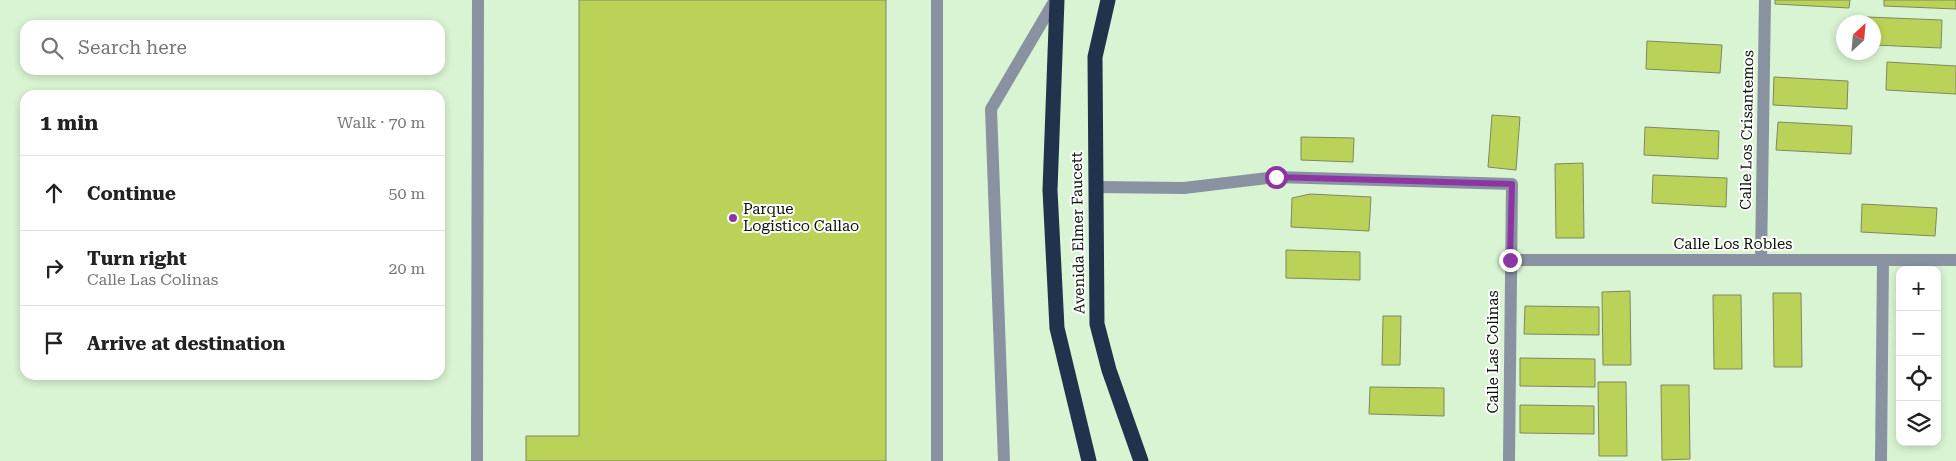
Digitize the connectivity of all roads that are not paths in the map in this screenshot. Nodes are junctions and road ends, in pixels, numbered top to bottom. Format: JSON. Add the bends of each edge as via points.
{"nodes":[{"id":1,"x":478,"y":0,"type":"edge"},
{"id":2,"x":937,"y":0,"type":"edge"},
{"id":3,"x":1056,"y":0,"type":"edge"},
{"id":4,"x":1108,"y":0,"type":"edge"},
{"id":5,"x":1765,"y":0,"type":"edge"},
{"id":6,"x":1095,"y":187,"type":"junction"},
{"id":7,"x":1510,"y":260,"type":"junction"},
{"id":8,"x":1761,"y":260,"type":"junction"},
{"id":9,"x":1884,"y":260,"type":"junction"},
{"id":10,"x":1956,"y":260,"type":"edge"},
{"id":11,"x":477,"y":461,"type":"edge"},
{"id":12,"x":937,"y":461,"type":"edge"},
{"id":13,"x":1004,"y":461,"type":"edge"},
{"id":14,"x":1089,"y":461,"type":"edge"},
{"id":15,"x":1141,"y":461,"type":"edge"},
{"id":16,"x":1509,"y":461,"type":"edge"},
{"id":17,"x":1881,"y":461,"type":"edge"}],
"edges":[{"from":1,"to":11,"type":"street"},
{"from":2,"to":12,"type":"street"},
{"from":3,"to":13,"type":"street","via":[[991,109]]},
{"from":3,"to":14,"type":"highway","name":"Avenida Elmer Faucett","via":[[1050,190],[1057,328]]},
{"from":4,"to":6,"type":"highway","name":"Avenida Elmer Faucett","via":[[1095,57]]},
{"from":5,"to":8,"type":"street","name":"Calle Los Crisantemos"},
{"from":6,"to":7,"type":"street","name":"Calle Las Colinas","via":[[1184,188],[1276,177],[1512,184]]},
{"from":6,"to":15,"type":"highway","name":"Avenida Elmer Faucett","via":[[1097,324],[1109,370]]},
{"from":7,"to":8,"type":"street","name":"Calle Los Robles"},
{"from":7,"to":16,"type":"street","name":"Calle Las Colinas"},
{"from":8,"to":9,"type":"street","name":"Calle Los Robles"},
{"from":9,"to":10,"type":"street","name":"Calle Los Robles"},
{"from":9,"to":17,"type":"street"}]}
